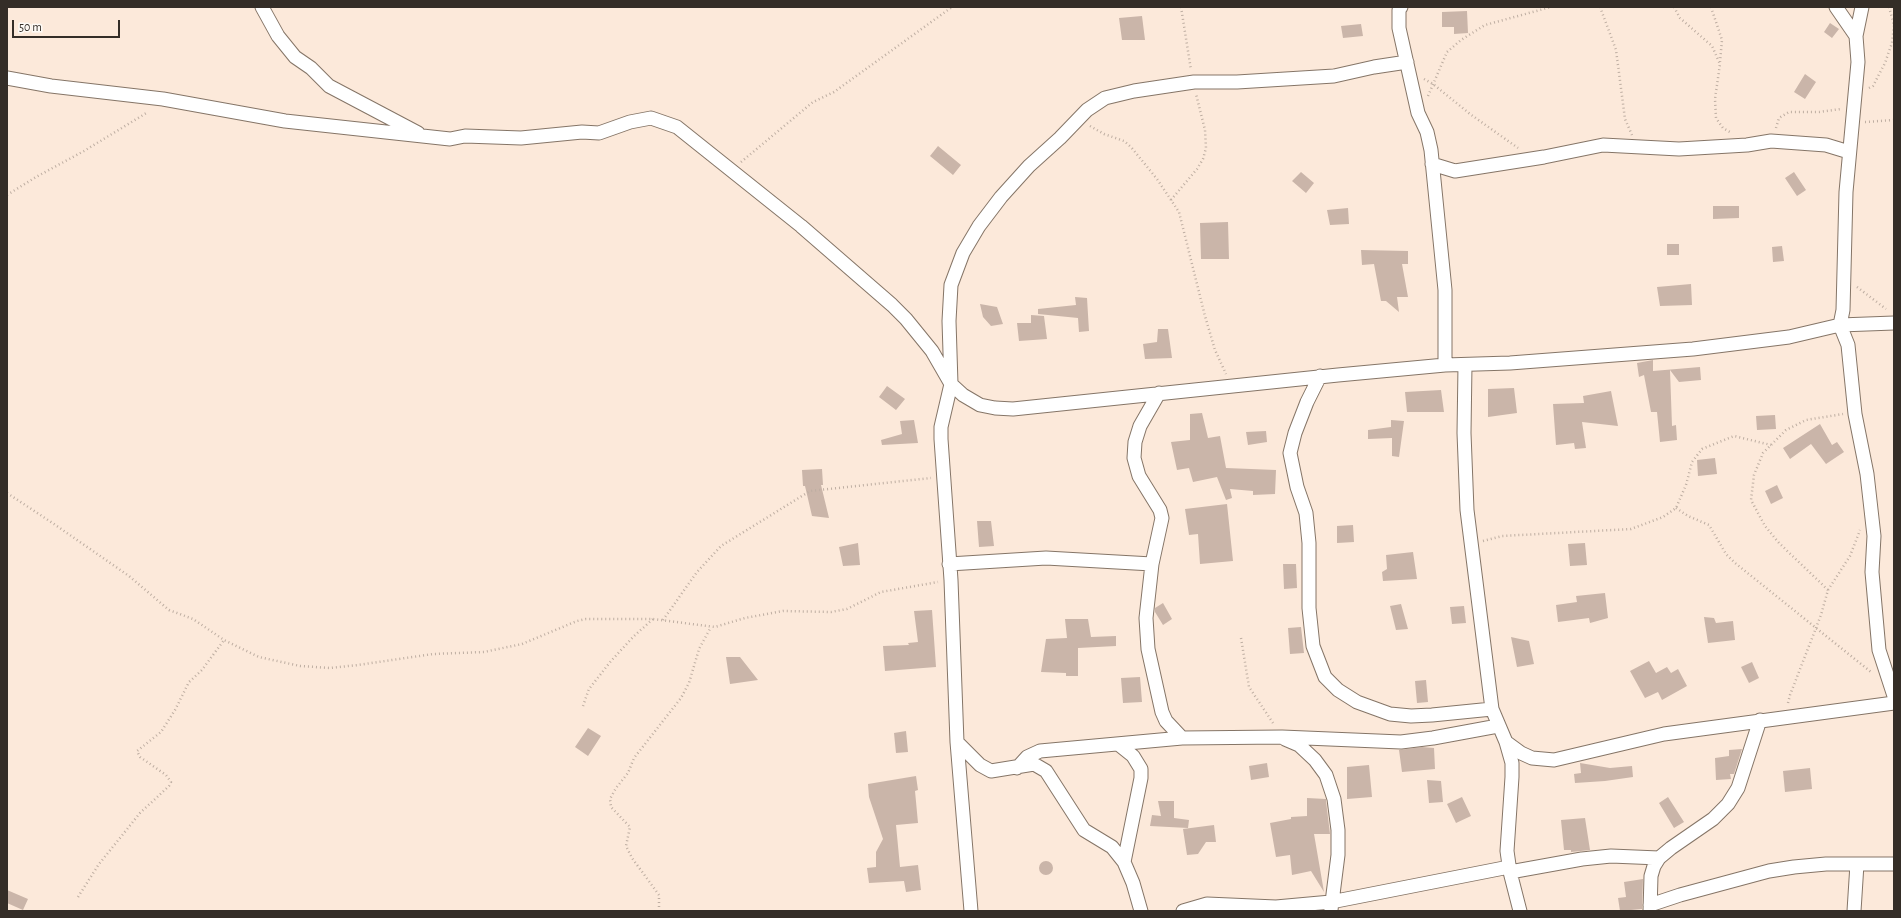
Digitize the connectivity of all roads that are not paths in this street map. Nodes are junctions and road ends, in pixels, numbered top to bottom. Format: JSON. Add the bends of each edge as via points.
{"nodes":[{"id":1,"x":262,"y":7,"type":"edge"},
{"id":2,"x":1401,"y":7,"type":"edge"},
{"id":3,"x":1836,"y":7,"type":"edge"},
{"id":4,"x":1862,"y":7,"type":"edge"},
{"id":5,"x":1856,"y":36,"type":"junction"},
{"id":6,"x":1408,"y":66,"type":"junction"},
{"id":7,"x":7,"y":78,"type":"edge"},
{"id":8,"x":424,"y":136,"type":"junction"},
{"id":9,"x":1849,"y":152,"type":"junction"},
{"id":10,"x":1432,"y":164,"type":"junction"},
{"id":11,"x":1891,"y":317,"type":"edge"},
{"id":12,"x":1840,"y":325,"type":"junction"},
{"id":13,"x":1445,"y":365,"type":"junction"},
{"id":14,"x":1465,"y":365,"type":"junction"},
{"id":15,"x":1320,"y":376,"type":"junction"},
{"id":16,"x":951,"y":384,"type":"junction"},
{"id":17,"x":1159,"y":393,"type":"junction"},
{"id":18,"x":949,"y":564,"type":"junction"},
{"id":19,"x":1152,"y":564,"type":"junction"},
{"id":20,"x":1894,"y":696,"type":"edge"},
{"id":21,"x":1894,"y":703,"type":"edge"},
{"id":22,"x":1492,"y":709,"type":"junction"},
{"id":23,"x":1760,"y":720,"type":"junction"},
{"id":24,"x":1498,"y":726,"type":"junction"},
{"id":25,"x":1282,"y":737,"type":"junction"},
{"id":26,"x":1182,"y":738,"type":"junction"},
{"id":27,"x":957,"y":742,"type":"junction"},
{"id":28,"x":1506,"y":742,"type":"junction"},
{"id":29,"x":1118,"y":744,"type":"junction"},
{"id":30,"x":1017,"y":768,"type":"junction"},
{"id":31,"x":1660,"y":858,"type":"junction"},
{"id":32,"x":1124,"y":862,"type":"junction"},
{"id":33,"x":1857,"y":864,"type":"junction"},
{"id":34,"x":1894,"y":864,"type":"edge"},
{"id":35,"x":1510,"y":870,"type":"junction"},
{"id":36,"x":1331,"y":907,"type":"edge"},
{"id":37,"x":1650,"y":908,"type":"edge"},
{"id":38,"x":971,"y":911,"type":"edge"},
{"id":39,"x":1141,"y":911,"type":"edge"},
{"id":40,"x":1183,"y":911,"type":"edge"},
{"id":41,"x":1520,"y":911,"type":"edge"},
{"id":42,"x":1854,"y":911,"type":"edge"}],
"edges":[{"from":1,"to":8,"type":"street","via":[[278,36],[295,57],[311,68],[329,86]]},
{"from":2,"to":6,"type":"street","via":[[1399,28]]},
{"from":3,"to":5,"type":"street"},
{"from":4,"to":5,"type":"street"},
{"from":5,"to":9,"type":"street","via":[[1858,62]]},
{"from":6,"to":10,"type":"street","via":[[1418,113],[1427,132]]},
{"from":6,"to":16,"type":"street","via":[[1374,67],[1334,76],[1194,82],[1105,98],[1086,110],[1001,197],[963,253],[951,285]]},
{"from":7,"to":8,"type":"street","via":[[167,100],[285,121]]},
{"from":8,"to":16,"type":"street","via":[[450,139],[466,136],[521,138],[582,132],[599,133],[651,118],[677,127],[801,226],[897,310],[932,351]]},
{"from":9,"to":10,"type":"street","via":[[1826,145],[1771,141],[1679,149],[1603,145],[1456,171]]},
{"from":9,"to":12,"type":"street"},
{"from":10,"to":13,"type":"street","via":[[1445,290]]},
{"from":11,"to":12,"type":"street"},
{"from":12,"to":14,"type":"street","via":[[1788,337],[1693,349]]},
{"from":12,"to":20,"type":"street","via":[[1848,345],[1855,414],[1865,458],[1873,529],[1872,572],[1879,650]]},
{"from":13,"to":14,"type":"street"},
{"from":13,"to":15,"type":"street"},
{"from":14,"to":22,"type":"street","via":[[1467,510]]},
{"from":15,"to":17,"type":"street"},
{"from":15,"to":22,"type":"street","via":[[1307,402],[1290,453],[1306,513],[1313,646],[1326,677],[1338,690],[1357,702],[1390,714],[1432,715]]},
{"from":16,"to":17,"type":"street","via":[[963,395],[980,404],[1013,409]]},
{"from":16,"to":18,"type":"street","via":[[941,426]]},
{"from":17,"to":19,"type":"street","via":[[1140,426],[1134,458],[1139,476],[1160,510],[1162,518]]},
{"from":18,"to":19,"type":"street","via":[[1046,558]]},
{"from":18,"to":27,"type":"street"},
{"from":19,"to":26,"type":"street","via":[[1146,618],[1148,648],[1162,712],[1166,721]]},
{"from":21,"to":23,"type":"street"},
{"from":22,"to":24,"type":"street"},
{"from":23,"to":28,"type":"street","via":[[1664,734],[1554,760],[1532,758]]},
{"from":23,"to":31,"type":"street","via":[[1738,788],[1728,804],[1713,819]]},
{"from":24,"to":25,"type":"street","via":[[1402,742]]},
{"from":24,"to":28,"type":"street"},
{"from":25,"to":26,"type":"street"},
{"from":25,"to":36,"type":"street","via":[[1299,745],[1315,760],[1326,775],[1334,799],[1338,855]]},
{"from":26,"to":29,"type":"street"},
{"from":27,"to":30,"type":"street","via":[[987,770]]},
{"from":27,"to":38,"type":"street"},
{"from":28,"to":35,"type":"street","via":[[1512,763],[1507,851]]},
{"from":29,"to":30,"type":"street","via":[[1035,752]]},
{"from":29,"to":32,"type":"street","via":[[1133,756],[1141,769]]},
{"from":30,"to":32,"type":"street","via":[[1034,764],[1046,771],[1084,830],[1112,846]]},
{"from":31,"to":35,"type":"street","via":[[1611,856]]},
{"from":31,"to":37,"type":"street","via":[[1651,876]]},
{"from":32,"to":39,"type":"street","via":[[1134,883]]},
{"from":33,"to":34,"type":"street"},
{"from":33,"to":37,"type":"street","via":[[1794,866],[1769,871],[1680,895]]},
{"from":33,"to":42,"type":"street"},
{"from":35,"to":36,"type":"street"},
{"from":35,"to":41,"type":"street"},
{"from":36,"to":40,"type":"street","via":[[1207,904]]}]}
